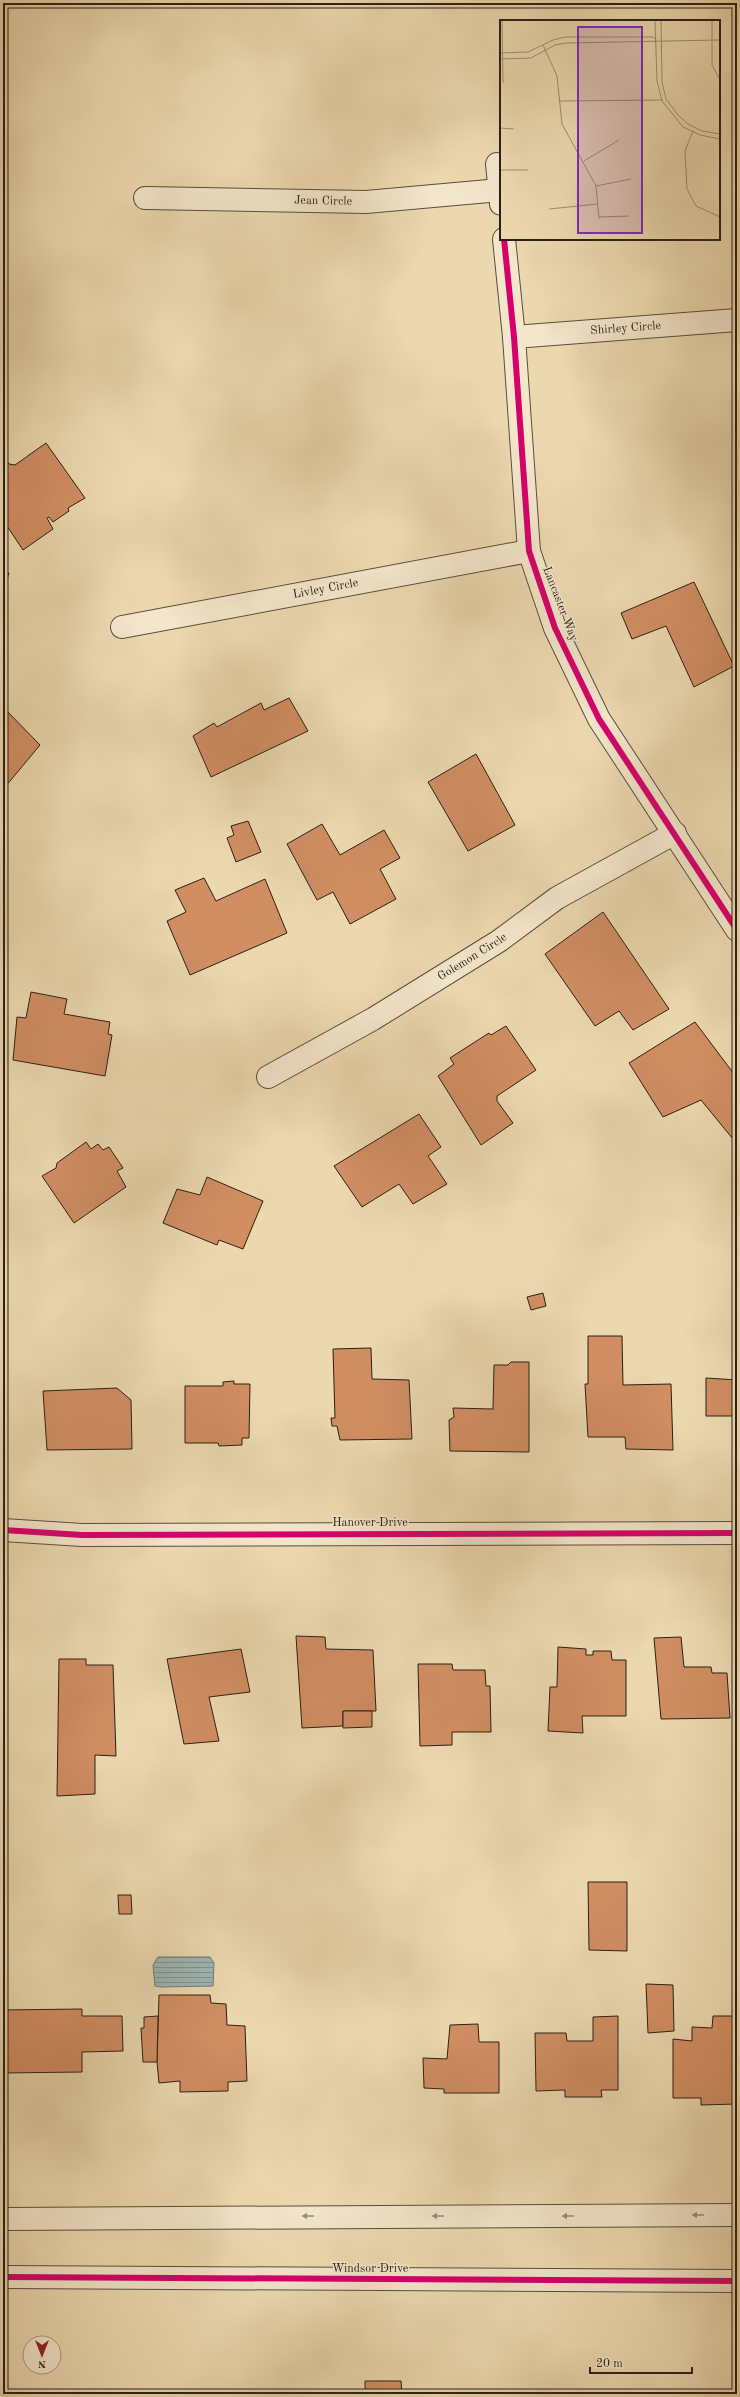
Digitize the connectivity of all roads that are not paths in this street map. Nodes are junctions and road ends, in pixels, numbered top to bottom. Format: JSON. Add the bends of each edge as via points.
{"nodes":[{"id":1,"x":497,"y":164,"type":"dead end"},
{"id":2,"x":145,"y":198,"type":"dead end"},
{"id":3,"x":500,"y":198,"type":"edge"},
{"id":4,"x":504,"y":240,"type":"edge"},
{"id":5,"x":737,"y":320,"type":"edge"},
{"id":6,"x":514,"y":337,"type":"junction"},
{"id":7,"x":528,"y":551,"type":"junction"},
{"id":8,"x":122,"y":627,"type":"dead end"},
{"id":9,"x":675,"y":833,"type":"junction"},
{"id":10,"x":737,"y":930,"type":"edge"},
{"id":11,"x":268,"y":1077,"type":"dead end"},
{"id":12,"x":3,"y":1530,"type":"edge"},
{"id":13,"x":737,"y":1533,"type":"edge"},
{"id":14,"x":737,"y":2215,"type":"edge"},
{"id":15,"x":3,"y":2219,"type":"edge"},
{"id":16,"x":3,"y":2277,"type":"edge"},
{"id":17,"x":737,"y":2281,"type":"edge"}],
"edges":[{"from":1,"to":3,"type":"street"},
{"from":2,"to":3,"type":"street","name":"Jean Circle","via":[[366,202]]},
{"from":4,"to":6,"type":"street","name":"Lancaster Way"},
{"from":5,"to":6,"type":"street","name":"Shirley Circle"},
{"from":6,"to":7,"type":"street","name":"Lancaster Way"},
{"from":7,"to":8,"type":"street","name":"Livley Circle"},
{"from":7,"to":9,"type":"street","name":"Lancaster Way","via":[[554,628],[599,719]]},
{"from":9,"to":10,"type":"street","name":"Lancaster Way"},
{"from":9,"to":11,"type":"street","name":"Golemon Circle","via":[[557,898],[499,941],[373,1020]]},
{"from":12,"to":13,"type":"street","name":"Hanover Drive","via":[[82,1535]]},
{"from":14,"to":15,"type":"street","one_way":true},
{"from":16,"to":17,"type":"street","name":"Windsor Drive"}]}
